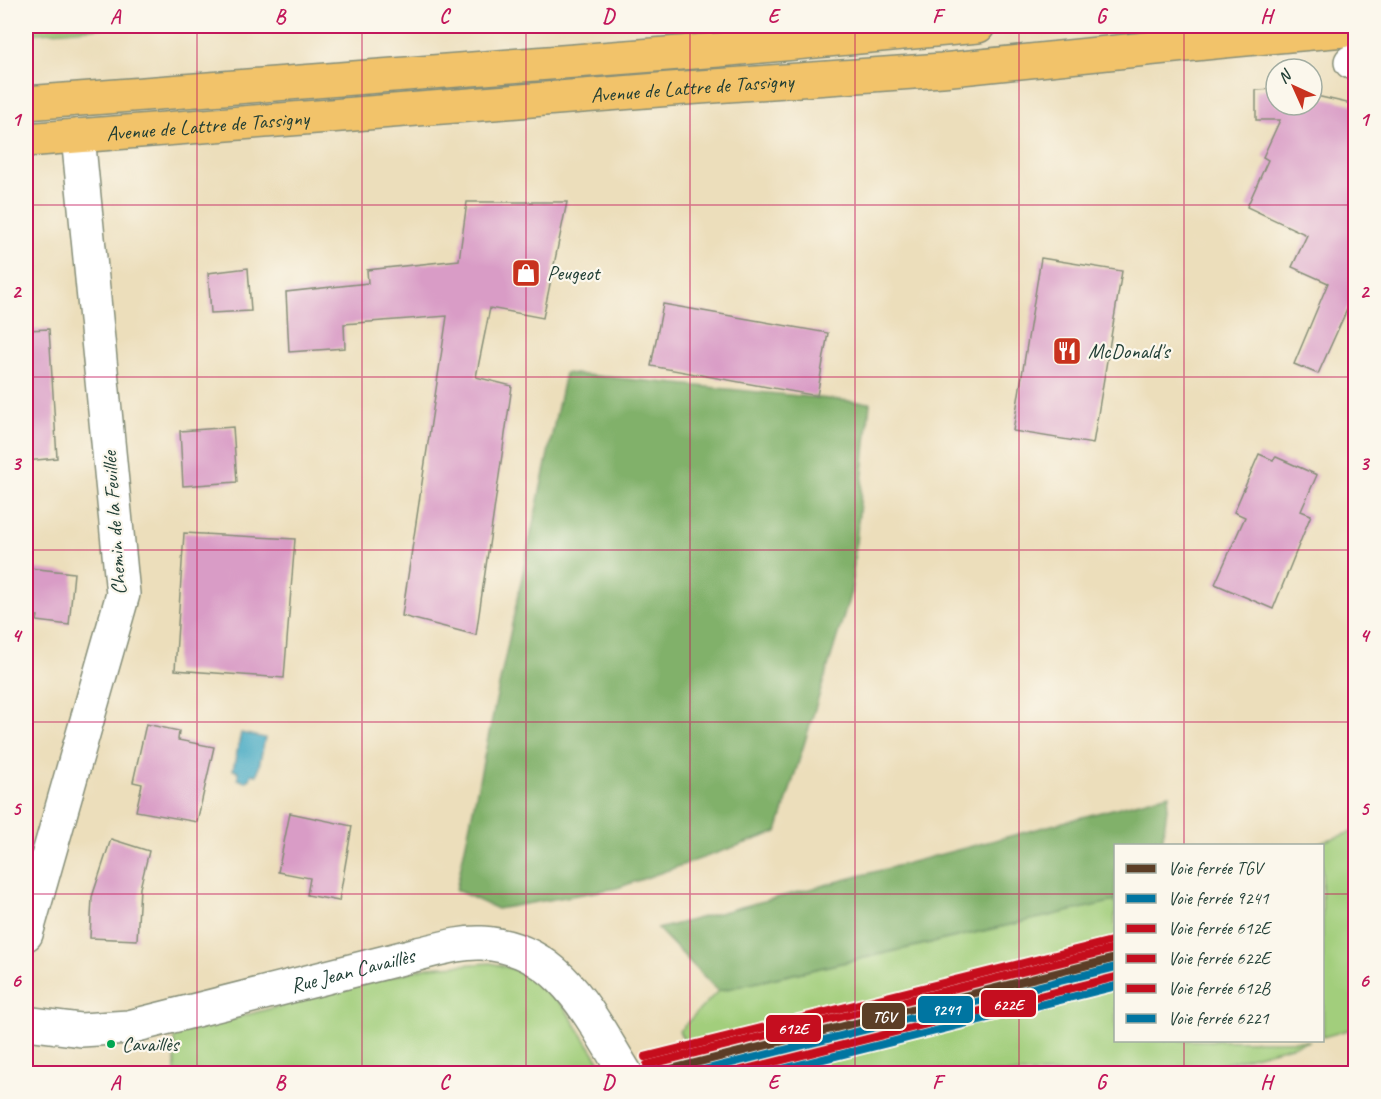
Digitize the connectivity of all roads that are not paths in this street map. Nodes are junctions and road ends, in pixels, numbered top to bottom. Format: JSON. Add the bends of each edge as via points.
{"nodes":[{"id":1,"x":978,"y":26,"type":"edge"},
{"id":2,"x":1356,"y":29,"type":"edge"},
{"id":3,"x":26,"y":103,"type":"edge"},
{"id":4,"x":78,"y":136,"type":"junction"},
{"id":5,"x":26,"y":140,"type":"edge"},
{"id":6,"x":26,"y":934,"type":"edge"},
{"id":7,"x":26,"y":1023,"type":"edge"},
{"id":8,"x":626,"y":1074,"type":"edge"}],
"edges":[{"from":1,"to":3,"type":"main road","via":[[719,50]]},
{"from":2,"to":4,"type":"main road","name":"Avenue de Lattre de Tassigny","via":[[942,70]]},
{"from":4,"to":5,"type":"main road","name":"Avenue de Lattre de Tassigny"},
{"from":4,"to":6,"type":"street","name":"Chemin de la Feuillée","via":[[123,594]]},
{"from":7,"to":8,"type":"street","name":"Rue Jean Cavaillès","via":[[81,1030],[129,1027],[427,952],[482,943],[532,956],[558,975]]}]}
